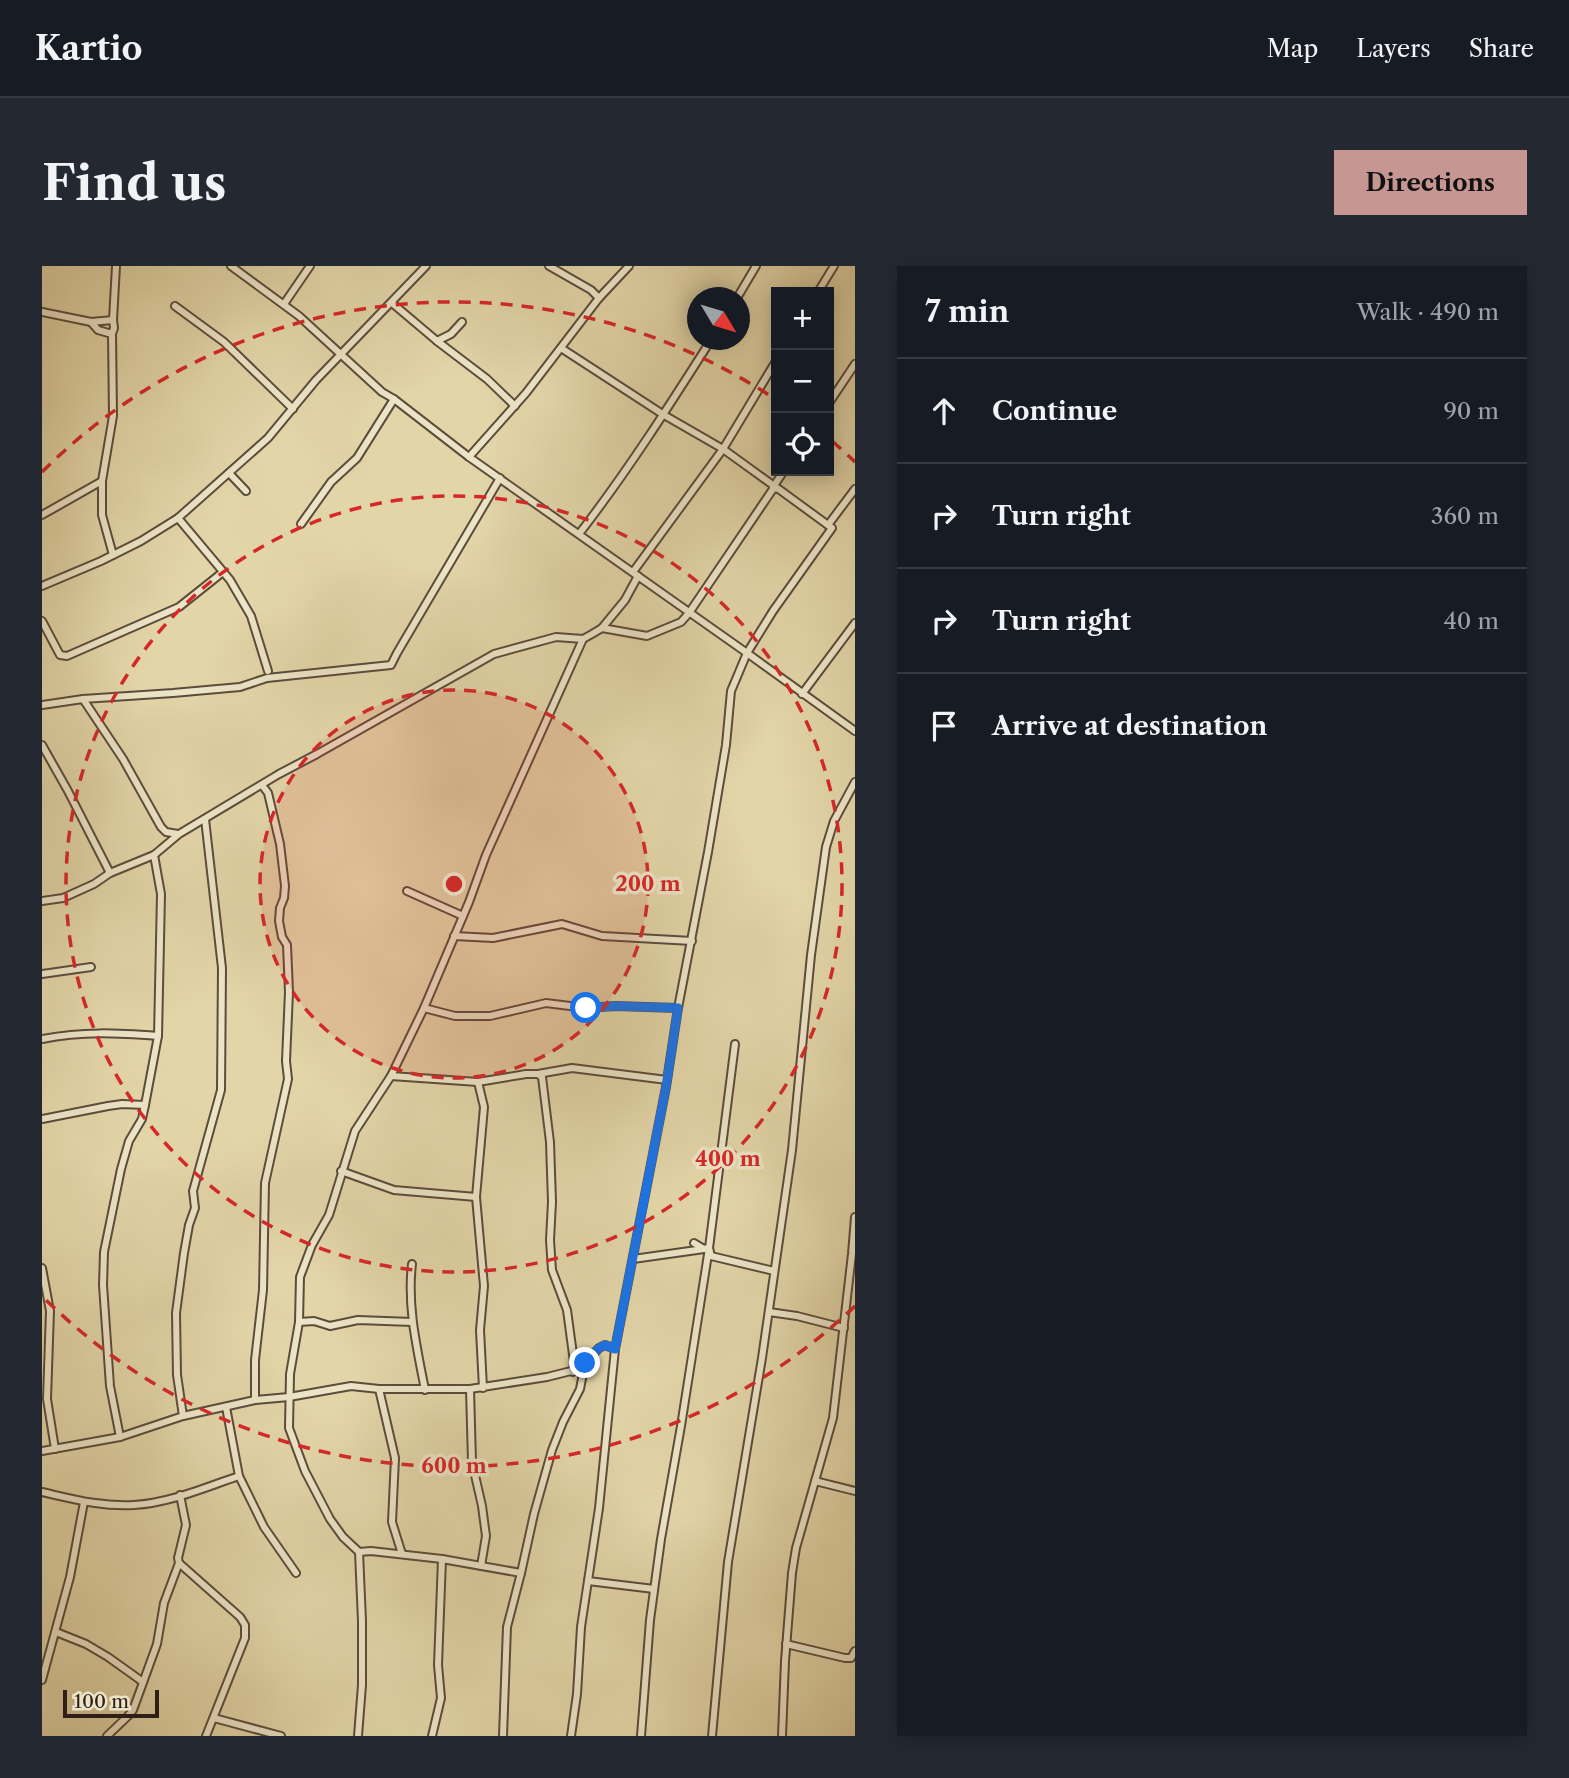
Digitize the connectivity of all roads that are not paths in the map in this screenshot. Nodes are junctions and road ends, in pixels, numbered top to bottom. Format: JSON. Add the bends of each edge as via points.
{"nodes":[{"id":1,"x":116,"y":266,"type":"edge"},
{"id":2,"x":310,"y":266,"type":"edge"},
{"id":3,"x":426,"y":266,"type":"edge"},
{"id":4,"x":549,"y":266,"type":"edge"},
{"id":5,"x":629,"y":266,"type":"edge"},
{"id":6,"x":756,"y":266,"type":"edge"},
{"id":7,"x":834,"y":266,"type":"edge"},
{"id":8,"x":233,"y":267,"type":"edge"},
{"id":9,"x":744,"y":287,"type":"edge"},
{"id":10,"x":821,"y":287,"type":"edge"},
{"id":11,"x":599,"y":298,"type":"junction"},
{"id":12,"x":392,"y":303,"type":"junction"},
{"id":13,"x":284,"y":304,"type":"junction"},
{"id":14,"x":176,"y":306,"type":"dead end"},
{"id":15,"x":42,"y":312,"type":"edge"},
{"id":16,"x":113,"y":320,"type":"junction"},
{"id":17,"x":91,"y":322,"type":"junction"},
{"id":18,"x":462,"y":322,"type":"dead end"},
{"id":19,"x":112,"y":334,"type":"junction"},
{"id":20,"x":437,"y":341,"type":"junction"},
{"id":21,"x":561,"y":348,"type":"junction"},
{"id":22,"x":704,"y":350,"type":"edge"},
{"id":23,"x":342,"y":355,"type":"junction"},
{"id":24,"x":855,"y":364,"type":"edge"},
{"id":25,"x":771,"y":369,"type":"edge"},
{"id":26,"x":834,"y":396,"type":"edge"},
{"id":27,"x":394,"y":399,"type":"junction"},
{"id":28,"x":515,"y":406,"type":"junction"},
{"id":29,"x":293,"y":409,"type":"junction"},
{"id":30,"x":664,"y":415,"type":"junction"},
{"id":31,"x":723,"y":449,"type":"junction"},
{"id":32,"x":469,"y":457,"type":"junction"},
{"id":33,"x":229,"y":473,"type":"junction"},
{"id":34,"x":781,"y":476,"type":"edge"},
{"id":35,"x":499,"y":478,"type":"junction"},
{"id":36,"x":102,"y":481,"type":"junction"},
{"id":37,"x":775,"y":487,"type":"junction"},
{"id":38,"x":855,"y":489,"type":"edge"},
{"id":39,"x":246,"y":491,"type":"dead end"},
{"id":40,"x":42,"y":515,"type":"edge"},
{"id":41,"x":178,"y":518,"type":"junction"},
{"id":42,"x":301,"y":524,"type":"dead end"},
{"id":43,"x":828,"y":525,"type":"junction"},
{"id":44,"x":579,"y":534,"type":"junction"},
{"id":45,"x":113,"y":555,"type":"junction"},
{"id":46,"x":223,"y":572,"type":"junction"},
{"id":47,"x":635,"y":574,"type":"junction"},
{"id":48,"x":42,"y":586,"type":"edge"},
{"id":49,"x":689,"y":612,"type":"junction"},
{"id":50,"x":42,"y":621,"type":"edge"},
{"id":51,"x":855,"y":624,"type":"edge"},
{"id":52,"x":602,"y":628,"type":"junction"},
{"id":53,"x":583,"y":639,"type":"junction"},
{"id":54,"x":747,"y":653,"type":"junction"},
{"id":55,"x":268,"y":671,"type":"dead end"},
{"id":56,"x":802,"y":694,"type":"junction"},
{"id":57,"x":83,"y":699,"type":"junction"},
{"id":58,"x":43,"y":702,"type":"edge"},
{"id":59,"x":855,"y":731,"type":"edge"},
{"id":60,"x":42,"y":745,"type":"edge"},
{"id":61,"x":855,"y":782,"type":"edge"},
{"id":62,"x":262,"y":785,"type":"junction"},
{"id":63,"x":205,"y":819,"type":"junction"},
{"id":64,"x":179,"y":834,"type":"junction"},
{"id":65,"x":154,"y":855,"type":"junction"},
{"id":66,"x":110,"y":873,"type":"junction"},
{"id":67,"x":407,"y":891,"type":"dead end"},
{"id":68,"x":42,"y":901,"type":"edge"},
{"id":69,"x":463,"y":916,"type":"junction"},
{"id":70,"x":454,"y":936,"type":"junction"},
{"id":71,"x":692,"y":941,"type":"junction"},
{"id":72,"x":91,"y":967,"type":"dead end"},
{"id":73,"x":42,"y":974,"type":"edge"},
{"id":74,"x":424,"y":1007,"type":"junction"},
{"id":75,"x":678,"y":1008,"type":"junction"},
{"id":76,"x":158,"y":1036,"type":"junction"},
{"id":77,"x":42,"y":1039,"type":"edge"},
{"id":78,"x":735,"y":1044,"type":"dead end"},
{"id":79,"x":538,"y":1074,"type":"junction"},
{"id":80,"x":391,"y":1076,"type":"junction"},
{"id":81,"x":667,"y":1080,"type":"junction"},
{"id":82,"x":478,"y":1082,"type":"junction"},
{"id":83,"x":145,"y":1105,"type":"junction"},
{"id":84,"x":42,"y":1119,"type":"edge"},
{"id":85,"x":341,"y":1171,"type":"junction"},
{"id":86,"x":476,"y":1197,"type":"junction"},
{"id":87,"x":855,"y":1217,"type":"edge"},
{"id":88,"x":694,"y":1243,"type":"dead end"},
{"id":89,"x":709,"y":1248,"type":"junction"},
{"id":90,"x":633,"y":1258,"type":"junction"},
{"id":91,"x":412,"y":1264,"type":"dead end"},
{"id":92,"x":42,"y":1268,"type":"edge"},
{"id":93,"x":774,"y":1271,"type":"junction"},
{"id":94,"x":769,"y":1312,"type":"junction"},
{"id":95,"x":299,"y":1322,"type":"junction"},
{"id":96,"x":412,"y":1322,"type":"junction"},
{"id":97,"x":844,"y":1328,"type":"junction"},
{"id":98,"x":615,"y":1349,"type":"junction"},
{"id":99,"x":585,"y":1363,"type":"junction"},
{"id":100,"x":573,"y":1371,"type":"junction"},
{"id":101,"x":483,"y":1388,"type":"junction"},
{"id":102,"x":379,"y":1389,"type":"junction"},
{"id":103,"x":470,"y":1389,"type":"junction"},
{"id":104,"x":425,"y":1390,"type":"junction"},
{"id":105,"x":289,"y":1397,"type":"junction"},
{"id":106,"x":256,"y":1400,"type":"junction"},
{"id":107,"x":226,"y":1407,"type":"junction"},
{"id":108,"x":183,"y":1416,"type":"junction"},
{"id":109,"x":120,"y":1437,"type":"junction"},
{"id":110,"x":55,"y":1449,"type":"junction"},
{"id":111,"x":42,"y":1451,"type":"edge"},
{"id":112,"x":239,"y":1476,"type":"junction"},
{"id":113,"x":815,"y":1480,"type":"junction"},
{"id":114,"x":855,"y":1491,"type":"edge"},
{"id":115,"x":42,"y":1492,"type":"edge"},
{"id":116,"x":180,"y":1495,"type":"junction"},
{"id":117,"x":84,"y":1502,"type":"junction"},
{"id":118,"x":359,"y":1552,"type":"junction"},
{"id":119,"x":402,"y":1555,"type":"junction"},
{"id":120,"x":442,"y":1559,"type":"junction"},
{"id":121,"x":179,"y":1563,"type":"junction"},
{"id":122,"x":481,"y":1566,"type":"junction"},
{"id":123,"x":296,"y":1573,"type":"dead end"},
{"id":124,"x":521,"y":1573,"type":"junction"},
{"id":125,"x":588,"y":1581,"type":"junction"},
{"id":126,"x":654,"y":1589,"type":"junction"},
{"id":127,"x":56,"y":1632,"type":"junction"},
{"id":128,"x":786,"y":1644,"type":"junction"},
{"id":129,"x":855,"y":1651,"type":"edge"},
{"id":130,"x":42,"y":1680,"type":"edge"},
{"id":131,"x":143,"y":1682,"type":"junction"},
{"id":132,"x":214,"y":1718,"type":"junction"},
{"id":133,"x":107,"y":1736,"type":"edge"},
{"id":134,"x":206,"y":1736,"type":"edge"},
{"id":135,"x":281,"y":1736,"type":"edge"},
{"id":136,"x":358,"y":1736,"type":"edge"},
{"id":137,"x":432,"y":1736,"type":"edge"},
{"id":138,"x":503,"y":1736,"type":"edge"},
{"id":139,"x":571,"y":1736,"type":"edge"},
{"id":140,"x":641,"y":1736,"type":"edge"},
{"id":141,"x":712,"y":1736,"type":"edge"},
{"id":142,"x":782,"y":1736,"type":"edge"}],
"edges":[{"from":1,"to":16,"type":"street"},
{"from":2,"to":13,"type":"street"},
{"from":3,"to":12,"type":"street"},
{"from":4,"to":11,"type":"street"},
{"from":5,"to":11,"type":"street"},
{"from":6,"to":9,"type":"street"},
{"from":7,"to":10,"type":"street"},
{"from":8,"to":13,"type":"street"},
{"from":11,"to":21,"type":"street"},
{"from":12,"to":20,"type":"street"},
{"from":12,"to":23,"type":"street"},
{"from":13,"to":23,"type":"street"},
{"from":14,"to":29,"type":"street","via":[[224,342]]},
{"from":15,"to":17,"type":"street"},
{"from":16,"to":17,"type":"street"},
{"from":16,"to":19,"type":"street"},
{"from":17,"to":19,"type":"street"},
{"from":18,"to":20,"type":"street"},
{"from":19,"to":36,"type":"street","via":[[113,416]]},
{"from":20,"to":28,"type":"street"},
{"from":21,"to":28,"type":"street"},
{"from":21,"to":30,"type":"street"},
{"from":22,"to":30,"type":"street"},
{"from":23,"to":27,"type":"street"},
{"from":23,"to":29,"type":"street"},
{"from":24,"to":26,"type":"street"},
{"from":25,"to":31,"type":"street"},
{"from":27,"to":32,"type":"street"},
{"from":27,"to":42,"type":"street","via":[[357,458],[331,482]]},
{"from":28,"to":32,"type":"street"},
{"from":29,"to":33,"type":"street"},
{"from":30,"to":31,"type":"street"},
{"from":30,"to":44,"type":"street"},
{"from":31,"to":37,"type":"street"},
{"from":31,"to":47,"type":"street"},
{"from":32,"to":35,"type":"street"},
{"from":33,"to":39,"type":"street"},
{"from":33,"to":41,"type":"street"},
{"from":34,"to":37,"type":"street"},
{"from":35,"to":44,"type":"street"},
{"from":35,"to":57,"type":"street","via":[[391,665],[267,678],[240,687]]},
{"from":36,"to":40,"type":"street"},
{"from":36,"to":45,"type":"street","via":[[102,515]]},
{"from":37,"to":43,"type":"street"},
{"from":37,"to":49,"type":"street"},
{"from":38,"to":43,"type":"street"},
{"from":41,"to":45,"type":"street"},
{"from":41,"to":46,"type":"street"},
{"from":43,"to":54,"type":"street","via":[[831,530]]},
{"from":44,"to":47,"type":"street"},
{"from":45,"to":48,"type":"street"},
{"from":46,"to":50,"type":"street","via":[[179,607],[67,656],[60,655]]},
{"from":46,"to":55,"type":"street","via":[[251,616]]},
{"from":47,"to":49,"type":"street"},
{"from":47,"to":52,"type":"street","via":[[625,600]]},
{"from":49,"to":52,"type":"street","via":[[681,622],[647,636]]},
{"from":49,"to":54,"type":"street"},
{"from":51,"to":56,"type":"street"},
{"from":52,"to":53,"type":"street"},
{"from":53,"to":62,"type":"street","via":[[556,637],[494,654]]},
{"from":53,"to":69,"type":"street"},
{"from":54,"to":56,"type":"street"},
{"from":54,"to":71,"type":"street","via":[[731,691]]},
{"from":56,"to":59,"type":"street"},
{"from":57,"to":58,"type":"street"},
{"from":57,"to":64,"type":"street","via":[[160,827]]},
{"from":60,"to":66,"type":"street"},
{"from":61,"to":93,"type":"street","via":[[826,847]]},
{"from":62,"to":63,"type":"street"},
{"from":62,"to":106,"type":"street","via":[[280,844],[285,886],[279,921],[287,945],[289,992],[288,1079],[265,1183]]},
{"from":63,"to":64,"type":"street"},
{"from":63,"to":108,"type":"street","via":[[222,968],[220,1090],[193,1191],[195,1208],[176,1313]]},
{"from":64,"to":65,"type":"street"},
{"from":65,"to":66,"type":"street"},
{"from":65,"to":76,"type":"street","via":[[161,894]]},
{"from":66,"to":68,"type":"street","via":[[63,898]]},
{"from":67,"to":69,"type":"street"},
{"from":69,"to":70,"type":"street"},
{"from":70,"to":71,"type":"street","via":[[493,938],[562,923],[602,936]]},
{"from":70,"to":74,"type":"street"},
{"from":71,"to":75,"type":"street"},
{"from":72,"to":73,"type":"street"},
{"from":74,"to":75,"type":"street","via":[[456,1016],[491,1016],[546,1003]]},
{"from":74,"to":80,"type":"street"},
{"from":75,"to":81,"type":"street"},
{"from":76,"to":77,"type":"street","via":[[95,1032]]},
{"from":76,"to":83,"type":"street"},
{"from":78,"to":89,"type":"street"},
{"from":79,"to":81,"type":"street","via":[[572,1068]]},
{"from":79,"to":82,"type":"street"},
{"from":79,"to":100,"type":"street","via":[[544,1082],[550,1142],[552,1270],[567,1310]]},
{"from":80,"to":82,"type":"street"},
{"from":80,"to":85,"type":"street","via":[[355,1131]]},
{"from":81,"to":90,"type":"street"},
{"from":82,"to":86,"type":"street","via":[[484,1107]]},
{"from":83,"to":84,"type":"street","via":[[122,1104]]},
{"from":83,"to":109,"type":"street","via":[[129,1141],[104,1252],[110,1386]]},
{"from":85,"to":86,"type":"street","via":[[394,1190]]},
{"from":85,"to":95,"type":"street","via":[[329,1215],[300,1277]]},
{"from":86,"to":101,"type":"street","via":[[484,1286],[480,1330]]},
{"from":87,"to":97,"type":"street"},
{"from":88,"to":89,"type":"street"},
{"from":89,"to":90,"type":"street"},
{"from":89,"to":93,"type":"street","via":[[710,1256]]},
{"from":89,"to":126,"type":"street"},
{"from":90,"to":98,"type":"street"},
{"from":91,"to":96,"type":"street"},
{"from":92,"to":110,"type":"street","via":[[50,1311],[47,1399]]},
{"from":93,"to":94,"type":"street"},
{"from":94,"to":97,"type":"street"},
{"from":94,"to":141,"type":"street","via":[[728,1562]]},
{"from":95,"to":96,"type":"street","via":[[330,1326],[358,1320]]},
{"from":95,"to":105,"type":"street"},
{"from":96,"to":104,"type":"street"},
{"from":97,"to":113,"type":"street","via":[[833,1418]]},
{"from":98,"to":99,"type":"street","via":[[605,1345]]},
{"from":98,"to":125,"type":"street"},
{"from":99,"to":100,"type":"street"},
{"from":99,"to":124,"type":"street","via":[[580,1389],[552,1450]]},
{"from":100,"to":101,"type":"street"},
{"from":101,"to":103,"type":"street"},
{"from":102,"to":104,"type":"street"},
{"from":102,"to":105,"type":"street","via":[[351,1386]]},
{"from":102,"to":119,"type":"street","via":[[395,1458],[392,1521]]},
{"from":103,"to":104,"type":"street"},
{"from":103,"to":122,"type":"street","via":[[472,1462],[486,1536]]},
{"from":105,"to":106,"type":"street"},
{"from":105,"to":118,"type":"street","via":[[289,1428],[305,1471],[330,1519]]},
{"from":106,"to":107,"type":"street"},
{"from":107,"to":108,"type":"street"},
{"from":107,"to":112,"type":"street"},
{"from":108,"to":109,"type":"street"},
{"from":109,"to":110,"type":"street"},
{"from":110,"to":111,"type":"street"},
{"from":112,"to":116,"type":"street"},
{"from":112,"to":123,"type":"street","via":[[264,1527]]},
{"from":113,"to":114,"type":"street"},
{"from":113,"to":128,"type":"street","via":[[794,1560]]},
{"from":115,"to":117,"type":"street"},
{"from":116,"to":117,"type":"street","via":[[135,1505]]},
{"from":116,"to":121,"type":"street","via":[[186,1525]]},
{"from":117,"to":127,"type":"street"},
{"from":118,"to":119,"type":"street"},
{"from":118,"to":136,"type":"street","via":[[362,1685]]},
{"from":119,"to":120,"type":"street"},
{"from":120,"to":122,"type":"street"},
{"from":120,"to":137,"type":"street","via":[[441,1698]]},
{"from":121,"to":131,"type":"street"},
{"from":121,"to":132,"type":"street","via":[[245,1625],[245,1638]]},
{"from":122,"to":124,"type":"street"},
{"from":124,"to":138,"type":"street","via":[[507,1627]]},
{"from":125,"to":126,"type":"street"},
{"from":125,"to":139,"type":"street"},
{"from":126,"to":140,"type":"street"},
{"from":127,"to":130,"type":"street"},
{"from":127,"to":131,"type":"street","via":[[86,1644]]},
{"from":128,"to":129,"type":"street","via":[[845,1658]]},
{"from":128,"to":142,"type":"street"},
{"from":131,"to":133,"type":"street","via":[[128,1716]]},
{"from":132,"to":134,"type":"street"},
{"from":132,"to":135,"type":"street"}]}
